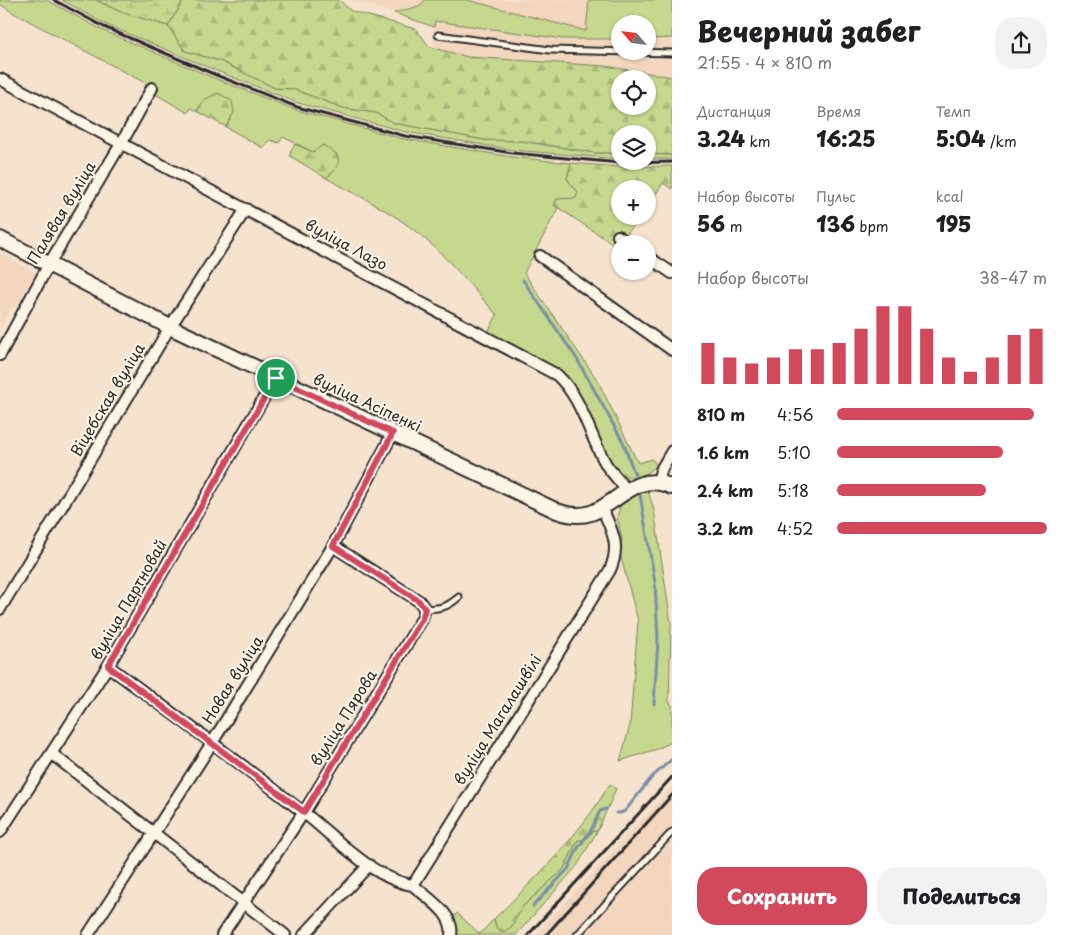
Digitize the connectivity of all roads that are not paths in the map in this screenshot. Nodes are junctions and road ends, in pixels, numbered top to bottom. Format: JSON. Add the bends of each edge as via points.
{"nodes":[{"id":1,"x":438,"y":35,"type":"dead end"},
{"id":2,"x":672,"y":53,"type":"edge"},
{"id":3,"x":0,"y":79,"type":"edge"},
{"id":4,"x":152,"y":88,"type":"dead end"},
{"id":5,"x":121,"y":144,"type":"junction"},
{"id":6,"x":246,"y":209,"type":"junction"},
{"id":7,"x":0,"y":238,"type":"edge"},
{"id":8,"x":540,"y":256,"type":"dead end"},
{"id":9,"x":656,"y":262,"type":"edge"},
{"id":10,"x":49,"y":264,"type":"junction"},
{"id":11,"x":672,"y":273,"type":"edge"},
{"id":12,"x":170,"y":327,"type":"junction"},
{"id":13,"x":672,"y":350,"type":"edge"},
{"id":14,"x":0,"y":355,"type":"edge"},
{"id":15,"x":276,"y":378,"type":"junction"},
{"id":16,"x":393,"y":433,"type":"junction"},
{"id":17,"x":672,"y":451,"type":"edge"},
{"id":18,"x":657,"y":483,"type":"junction"},
{"id":19,"x":672,"y":487,"type":"edge"},
{"id":20,"x":627,"y":490,"type":"junction"},
{"id":21,"x":602,"y":508,"type":"junction"},
{"id":22,"x":333,"y":546,"type":"junction"},
{"id":23,"x":459,"y":597,"type":"dead end"},
{"id":24,"x":0,"y":609,"type":"edge"},
{"id":25,"x":425,"y":609,"type":"junction"},
{"id":26,"x":108,"y":666,"type":"junction"},
{"id":27,"x":212,"y":743,"type":"junction"},
{"id":28,"x":52,"y":754,"type":"junction"},
{"id":29,"x":304,"y":812,"type":"junction"},
{"id":30,"x":0,"y":832,"type":"edge"},
{"id":31,"x":154,"y":832,"type":"junction"},
{"id":32,"x":672,"y":832,"type":"edge"},
{"id":33,"x":369,"y":865,"type":"junction"},
{"id":34,"x":413,"y":885,"type":"junction"},
{"id":35,"x":243,"y":902,"type":"junction"},
{"id":36,"x":88,"y":935,"type":"edge"},
{"id":37,"x":222,"y":935,"type":"edge"},
{"id":38,"x":285,"y":935,"type":"edge"},
{"id":39,"x":304,"y":935,"type":"edge"},
{"id":40,"x":451,"y":935,"type":"edge"},
{"id":41,"x":577,"y":935,"type":"edge"}],
"edges":[{"from":1,"to":2,"type":"lane","via":[[550,50]]},
{"from":3,"to":5,"type":"street","name":"вуліца Лазо"},
{"from":4,"to":5,"type":"street","name":"Палявая вуліца"},
{"from":5,"to":6,"type":"street","name":"вуліца Лазо"},
{"from":5,"to":10,"type":"street","name":"Палявая вуліца"},
{"from":6,"to":12,"type":"street","name":"Віцебская вуліца"},
{"from":6,"to":20,"type":"street","name":"вуліца Лазо","via":[[557,375],[583,414],[607,465]]},
{"from":7,"to":10,"type":"street","name":"вуліца Асіпенкі"},
{"from":8,"to":13,"type":"street"},
{"from":9,"to":11,"type":"street"},
{"from":10,"to":12,"type":"street","name":"вуліца Асіпенкі"},
{"from":10,"to":14,"type":"street","name":"Палявая вуліца"},
{"from":12,"to":15,"type":"street","name":"вуліца Асіпенкі"},
{"from":12,"to":24,"type":"street","name":"Віцебская вуліца"},
{"from":15,"to":16,"type":"street","name":"вуліца Асіпенкі"},
{"from":15,"to":26,"type":"street","name":"вуліца Партновай"},
{"from":16,"to":21,"type":"street","name":"вуліца Асіпенкі","via":[[557,511],[577,516]]},
{"from":16,"to":22,"type":"street","name":"Новая вуліца"},
{"from":17,"to":18,"type":"street"},
{"from":18,"to":19,"type":"street","name":"вуліца Асіпенкі"},
{"from":18,"to":20,"type":"street","name":"вуліца Асіпенкі"},
{"from":20,"to":21,"type":"street","name":"вуліца Асіпенкі"},
{"from":21,"to":34,"type":"street","name":"вуліца Магалашвілі","via":[[616,548],[610,570]]},
{"from":22,"to":25,"type":"street","via":[[419,601]]},
{"from":22,"to":27,"type":"street","name":"Новая вуліца"},
{"from":23,"to":25,"type":"lane","via":[[442,608]]},
{"from":25,"to":29,"type":"street","name":"вуліца Пярова","via":[[422,619]]},
{"from":26,"to":27,"type":"street"},
{"from":26,"to":28,"type":"street","name":"вуліца Партновай"},
{"from":27,"to":29,"type":"street"},
{"from":27,"to":31,"type":"street","name":"Новая вуліца"},
{"from":28,"to":30,"type":"street","name":"вуліца Партновай"},
{"from":28,"to":31,"type":"street"},
{"from":29,"to":33,"type":"street"},
{"from":29,"to":35,"type":"street","name":"вуліца Пярова"},
{"from":31,"to":35,"type":"street"},
{"from":31,"to":36,"type":"street","name":"Новая вуліца"},
{"from":32,"to":41,"type":"lane"},
{"from":33,"to":34,"type":"street","via":[[402,884]]},
{"from":33,"to":39,"type":"street"},
{"from":34,"to":40,"type":"street","via":[[446,915]]},
{"from":35,"to":37,"type":"street","name":"вуліца Пярова"},
{"from":35,"to":38,"type":"street"}]}
